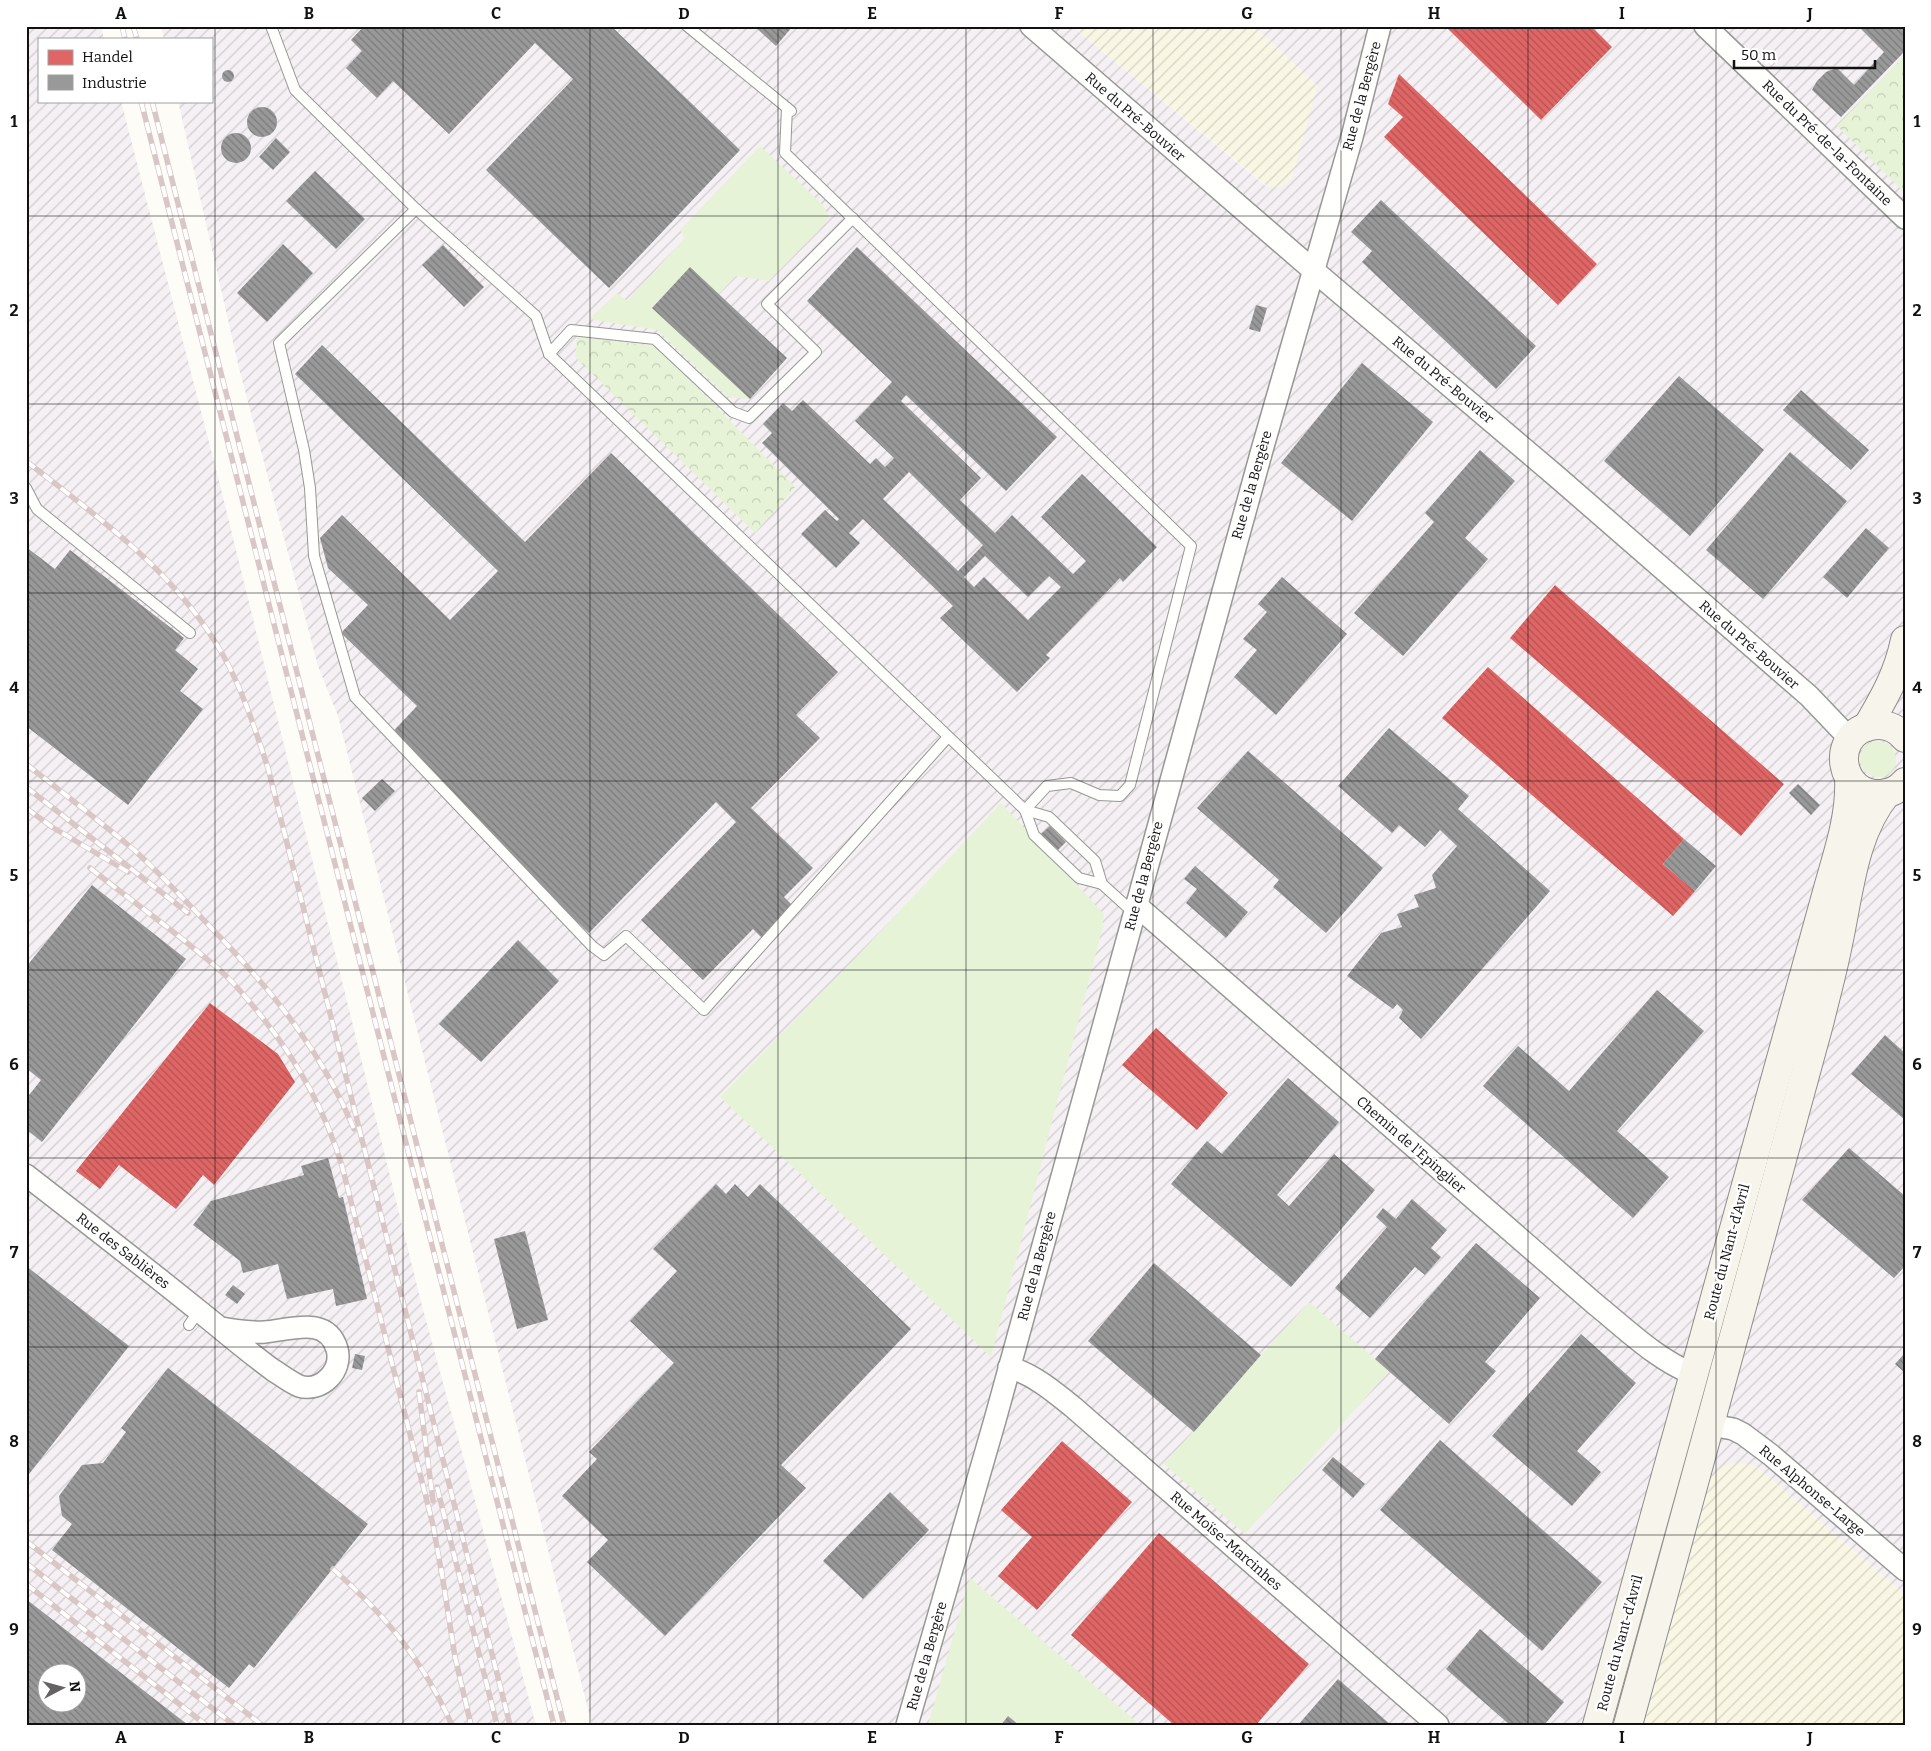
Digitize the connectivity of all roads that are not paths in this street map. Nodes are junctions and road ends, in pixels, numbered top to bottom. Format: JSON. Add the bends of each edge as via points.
{"nodes":[{"id":1,"x":270,"y":26,"type":"edge"},
{"id":2,"x":687,"y":26,"type":"edge"},
{"id":3,"x":1031,"y":26,"type":"edge"},
{"id":4,"x":1380,"y":26,"type":"edge"},
{"id":5,"x":1705,"y":26,"type":"edge"},
{"id":6,"x":416,"y":210,"type":"junction"},
{"id":7,"x":853,"y":218,"type":"junction"},
{"id":8,"x":1905,"y":218,"type":"edge"},
{"id":9,"x":1313,"y":270,"type":"junction"},
{"id":10,"x":549,"y":354,"type":"junction"},
{"id":11,"x":26,"y":488,"type":"edge"},
{"id":12,"x":190,"y":633,"type":"dead end"},
{"id":13,"x":1905,"y":640,"type":"edge"},
{"id":14,"x":1859,"y":733,"type":"junction"},
{"id":15,"x":948,"y":736,"type":"junction"},
{"id":16,"x":1905,"y":738,"type":"edge"},
{"id":17,"x":1849,"y":778,"type":"junction"},
{"id":18,"x":1896,"y":788,"type":"edge"},
{"id":19,"x":1025,"y":810,"type":"junction"},
{"id":20,"x":1102,"y":884,"type":"junction"},
{"id":21,"x":1135,"y":909,"type":"junction"},
{"id":22,"x":26,"y":1175,"type":"edge"},
{"id":23,"x":220,"y":1328,"type":"junction"},
{"id":24,"x":1009,"y":1367,"type":"junction"},
{"id":25,"x":1693,"y":1374,"type":"junction"},
{"id":26,"x":1711,"y":1425,"type":"junction"},
{"id":27,"x":1905,"y":1570,"type":"edge"},
{"id":28,"x":907,"y":1725,"type":"edge"},
{"id":29,"x":1438,"y":1725,"type":"edge"},
{"id":30,"x":1598,"y":1725,"type":"edge"},
{"id":31,"x":1628,"y":1725,"type":"edge"}],
"edges":[{"from":1,"to":6,"type":"lane","via":[[295,90]]},
{"from":2,"to":7,"type":"lane","via":[[790,111],[785,153]]},
{"from":3,"to":9,"type":"street","name":"Rue du Pré-Bouvier"},
{"from":4,"to":9,"type":"street","name":"Rue de la Bergère"},
{"from":5,"to":8,"type":"street","name":"Rue du Pré-de-la-Fontaine"},
{"from":6,"to":10,"type":"lane","via":[[536,316]]},
{"from":6,"to":15,"type":"lane","via":[[279,343],[304,450],[314,556],[355,698],[592,946],[604,955],[626,936],[704,1010]]},
{"from":7,"to":10,"type":"lane","via":[[766,304],[816,352],[749,418],[734,412],[655,338],[571,330]]},
{"from":7,"to":19,"type":"lane","via":[[1191,546],[1130,785],[1120,796],[1099,795],[1071,783],[1047,786]]},
{"from":9,"to":14,"type":"street","name":"Rue du Pré-Bouvier","via":[[1809,696]]},
{"from":9,"to":21,"type":"street","name":"Rue de la Bergère"},
{"from":10,"to":15,"type":"lane"},
{"from":11,"to":12,"type":"lane","via":[[37,508]]},
{"from":13,"to":14,"type":"main road","via":[[1889,690]]},
{"from":14,"to":16,"type":"main road","via":[[1883,725],[1899,731]]},
{"from":14,"to":17,"type":"main road","name":"Route du Nant-d'Avril","via":[[1844,754]]},
{"from":15,"to":19,"type":"lane"},
{"from":17,"to":18,"type":"main road","via":[[1868,793]]},
{"from":17,"to":25,"type":"main road","name":"Route du Nant-d'Avril","via":[[1847,813],[1827,892]]},
{"from":18,"to":26,"type":"main road","name":"Route du Nant-d'Avril","via":[[1879,804],[1870,819],[1854,866],[1833,970]]},
{"from":19,"to":20,"type":"lane","via":[[1034,835],[1045,846],[1079,878]]},
{"from":19,"to":20,"type":"lane","via":[[1049,817],[1095,861]]},
{"from":20,"to":21,"type":"lane"},
{"from":21,"to":24,"type":"street","name":"Rue de la Bergère"},
{"from":21,"to":25,"type":"street","name":"Chemin de l'Epinglier","via":[[1595,1304],[1664,1359]]},
{"from":22,"to":23,"type":"street","name":"Rue des Sablières","via":[[194,1318]]},
{"from":23,"to":23,"type":"street","name":"Rue des Sablières","via":[[245,1350],[298,1385],[310,1387],[323,1383],[338,1364],[335,1343],[317,1328],[264,1332]]},
{"from":24,"to":28,"type":"street","name":"Rue de la Bergère"},
{"from":24,"to":29,"type":"street","name":"Rue Moïse-Marcinhes","via":[[1026,1372],[1073,1407]]},
{"from":25,"to":30,"type":"main road","name":"Route du Nant-d'Avril"},
{"from":26,"to":27,"type":"street","name":"Rue Alphonse-Large","via":[[1743,1434]]},
{"from":26,"to":31,"type":"main road","name":"Route du Nant-d'Avril"}]}
